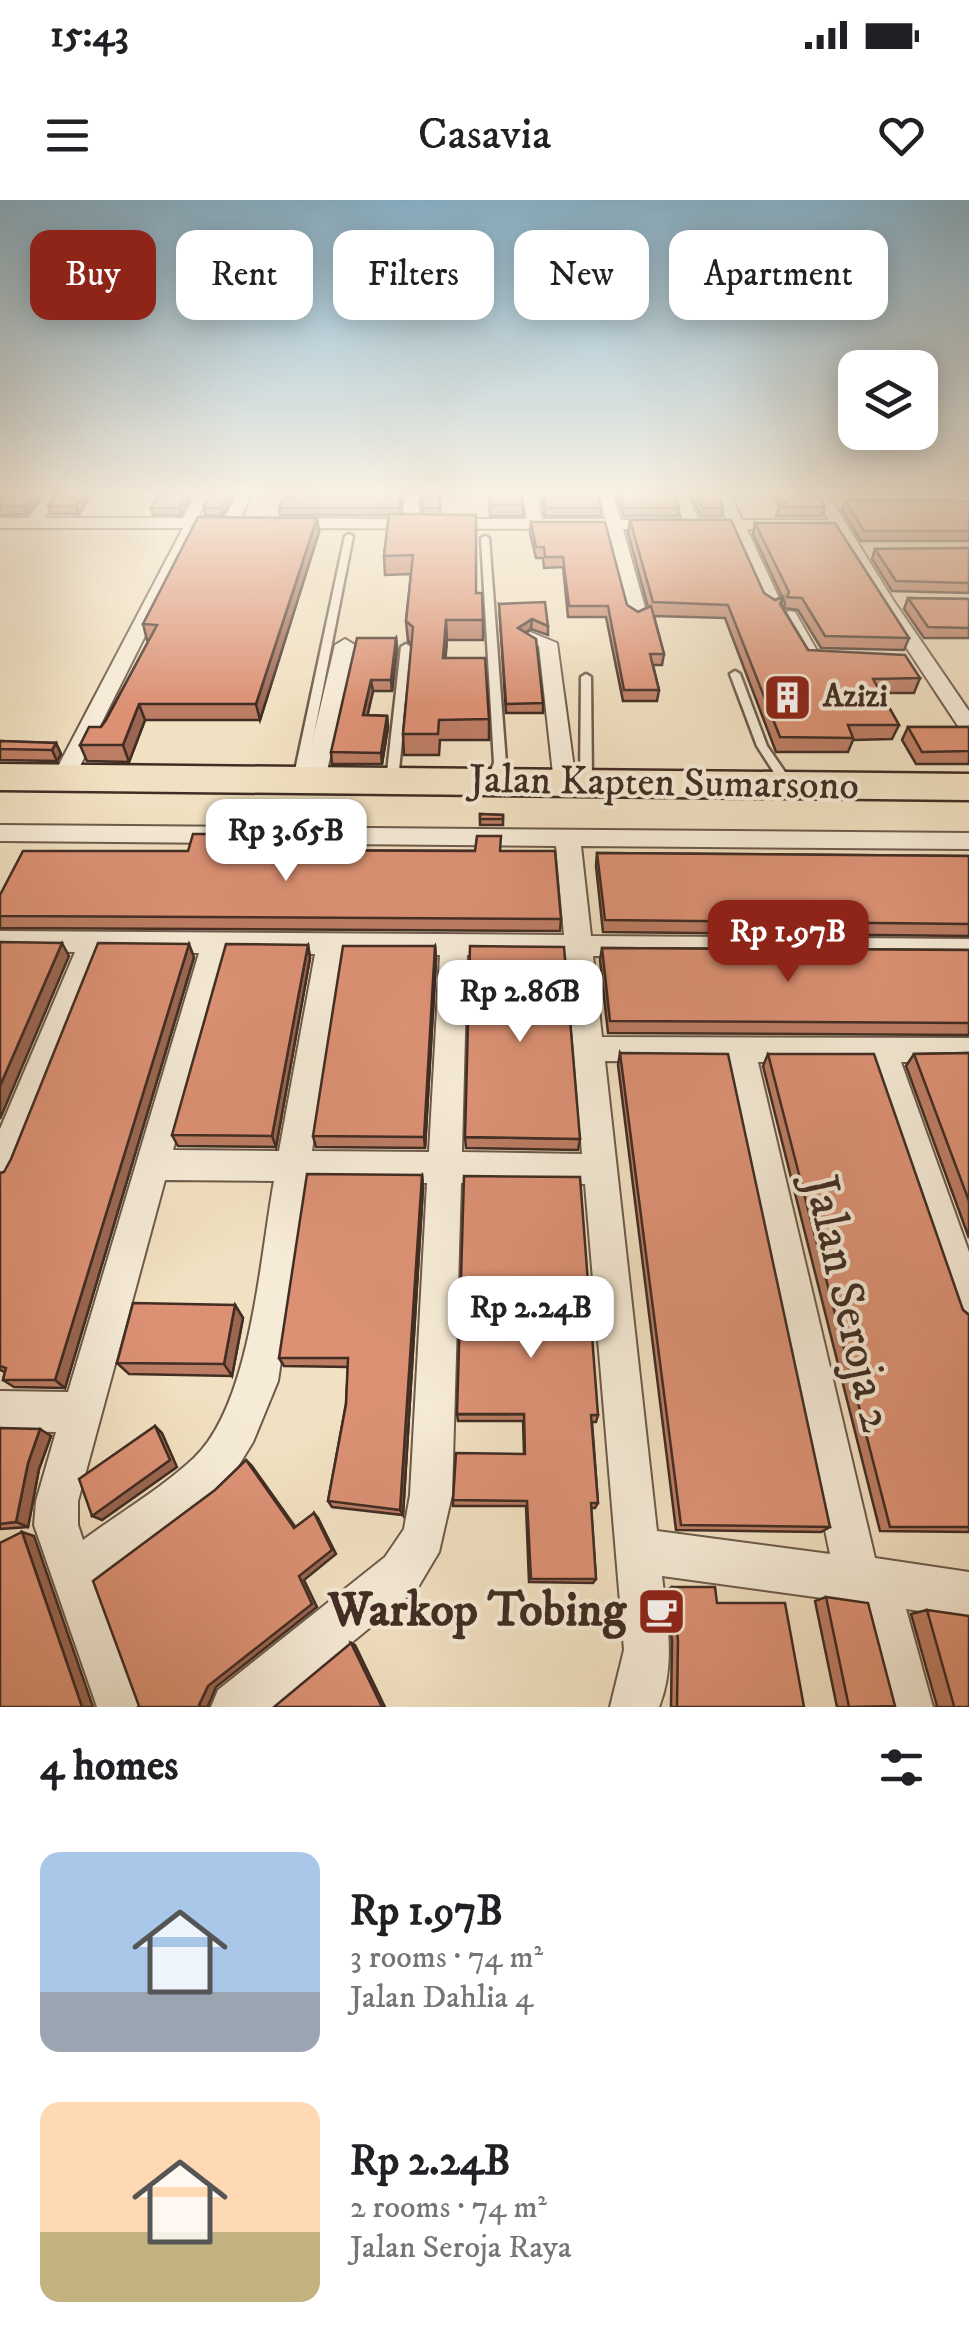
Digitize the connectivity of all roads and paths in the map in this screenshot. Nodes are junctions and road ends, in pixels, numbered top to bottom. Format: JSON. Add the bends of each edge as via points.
{"nodes":[{"id":1,"x":171,"y":564,"type":"edge"},
{"id":2,"x":346,"y":564,"type":"edge"},
{"id":3,"x":487,"y":564,"type":"edge"},
{"id":4,"x":625,"y":564,"type":"edge"},
{"id":5,"x":758,"y":564,"type":"edge"},
{"id":6,"x":871,"y":564,"type":"edge"},
{"id":7,"x":638,"y":615,"type":"edge"},
{"id":8,"x":530,"y":638,"type":"edge"},
{"id":9,"x":345,"y":644,"type":"dead end"},
{"id":10,"x":406,"y":647,"type":"dead end"},
{"id":11,"x":833,"y":658,"type":"edge"},
{"id":12,"x":735,"y":674,"type":"dead end"},
{"id":13,"x":586,"y":678,"type":"dead end"},
{"id":14,"x":969,"y":726,"type":"edge"},
{"id":15,"x":65,"y":773,"type":"junction"},
{"id":16,"x":0,"y":777,"type":"edge"},
{"id":17,"x":307,"y":780,"type":"junction"},
{"id":18,"x":392,"y":781,"type":"junction"},
{"id":19,"x":492,"y":782,"type":"junction"},
{"id":20,"x":576,"y":783,"type":"junction"},
{"id":21,"x":788,"y":785,"type":"junction"},
{"id":22,"x":969,"y":787,"type":"edge"},
{"id":23,"x":969,"y":812,"type":"edge"},
{"id":24,"x":1,"y":828,"type":"edge"},
{"id":25,"x":568,"y":838,"type":"junction"},
{"id":26,"x":969,"y":841,"type":"edge"},
{"id":27,"x":0,"y":941,"type":"edge"},
{"id":28,"x":216,"y":942,"type":"junction"},
{"id":29,"x":92,"y":943,"type":"junction"},
{"id":30,"x":330,"y":944,"type":"junction"},
{"id":31,"x":454,"y":944,"type":"junction"},
{"id":32,"x":579,"y":945,"type":"junction"},
{"id":33,"x":969,"y":949,"type":"edge"},
{"id":34,"x":586,"y":1049,"type":"junction"},
{"id":35,"x":740,"y":1050,"type":"junction"},
{"id":36,"x":881,"y":1050,"type":"junction"},
{"id":37,"x":969,"y":1050,"type":"edge"},
{"id":38,"x":150,"y":1165,"type":"junction"},
{"id":39,"x":0,"y":1168,"type":"edge"},
{"id":40,"x":291,"y":1168,"type":"junction"},
{"id":41,"x":446,"y":1169,"type":"junction"},
{"id":42,"x":602,"y":1169,"type":"junction"},
{"id":43,"x":969,"y":1304,"type":"edge"},
{"id":44,"x":0,"y":1411,"type":"edge"},
{"id":45,"x":83,"y":1412,"type":"junction"},
{"id":46,"x":636,"y":1550,"type":"junction"},
{"id":47,"x":75,"y":1574,"type":"junction"},
{"id":48,"x":867,"y":1580,"type":"junction"},
{"id":49,"x":969,"y":1595,"type":"edge"},
{"id":50,"x":121,"y":1707,"type":"edge"},
{"id":51,"x":235,"y":1707,"type":"edge"},
{"id":52,"x":634,"y":1707,"type":"edge"},
{"id":53,"x":910,"y":1707,"type":"edge"}],
"edges":[{"from":1,"to":15,"type":"street"},
{"from":2,"to":17,"type":"lane"},
{"from":3,"to":19,"type":"lane","via":[[500,763]]},
{"from":4,"to":7,"type":"street"},
{"from":5,"to":11,"type":"street","via":[[810,655]]},
{"from":6,"to":14,"type":"street","via":[[899,610],[915,660]]},
{"from":8,"to":20,"type":"street","via":[[548,643]]},
{"from":9,"to":17,"type":"street"},
{"from":10,"to":18,"type":"lane"},
{"from":12,"to":21,"type":"lane","via":[[762,746]]},
{"from":13,"to":20,"type":"lane"},
{"from":15,"to":16,"type":"highway","name":"Jalan Kapten Sumarsono"},
{"from":15,"to":17,"type":"highway","name":"Jalan Kapten Sumarsono"},
{"from":17,"to":18,"type":"highway","name":"Jalan Kapten Sumarsono"},
{"from":18,"to":19,"type":"highway","name":"Jalan Kapten Sumarsono"},
{"from":19,"to":20,"type":"highway","name":"Jalan Kapten Sumarsono"},
{"from":20,"to":21,"type":"highway","name":"Jalan Kapten Sumarsono"},
{"from":21,"to":22,"type":"highway","name":"Jalan Kapten Sumarsono"},
{"from":23,"to":24,"type":"highway","name":"Jalan Kapten Sumarsono"},
{"from":24,"to":25,"type":"street"},
{"from":25,"to":26,"type":"street"},
{"from":25,"to":32,"type":"street"},
{"from":27,"to":29,"type":"street"},
{"from":28,"to":29,"type":"street"},
{"from":28,"to":30,"type":"street"},
{"from":28,"to":38,"type":"street"},
{"from":29,"to":39,"type":"street"},
{"from":30,"to":31,"type":"street"},
{"from":30,"to":40,"type":"street"},
{"from":31,"to":32,"type":"street"},
{"from":31,"to":41,"type":"street"},
{"from":32,"to":33,"type":"street"},
{"from":32,"to":34,"type":"street"},
{"from":34,"to":35,"type":"street"},
{"from":34,"to":42,"type":"street"},
{"from":35,"to":36,"type":"street"},
{"from":35,"to":48,"type":"street","name":"Jalan Seroja 2"},
{"from":36,"to":37,"type":"street"},
{"from":36,"to":43,"type":"street"},
{"from":38,"to":40,"type":"street"},
{"from":38,"to":45,"type":"street"},
{"from":40,"to":41,"type":"street"},
{"from":40,"to":47,"type":"street","via":[[258,1382],[239,1428],[211,1471]]},
{"from":41,"to":42,"type":"street"},
{"from":41,"to":51,"type":"street","via":[[432,1495],[424,1537],[400,1574]]},
{"from":42,"to":46,"type":"street"},
{"from":44,"to":45,"type":"street"},
{"from":45,"to":47,"type":"street","via":[[56,1501],[56,1525]]},
{"from":46,"to":48,"type":"street"},
{"from":46,"to":52,"type":"street","via":[[647,1650]]},
{"from":47,"to":50,"type":"street"},
{"from":48,"to":49,"type":"street"},
{"from":48,"to":53,"type":"street","name":"Jalan Seroja 2"}]}
